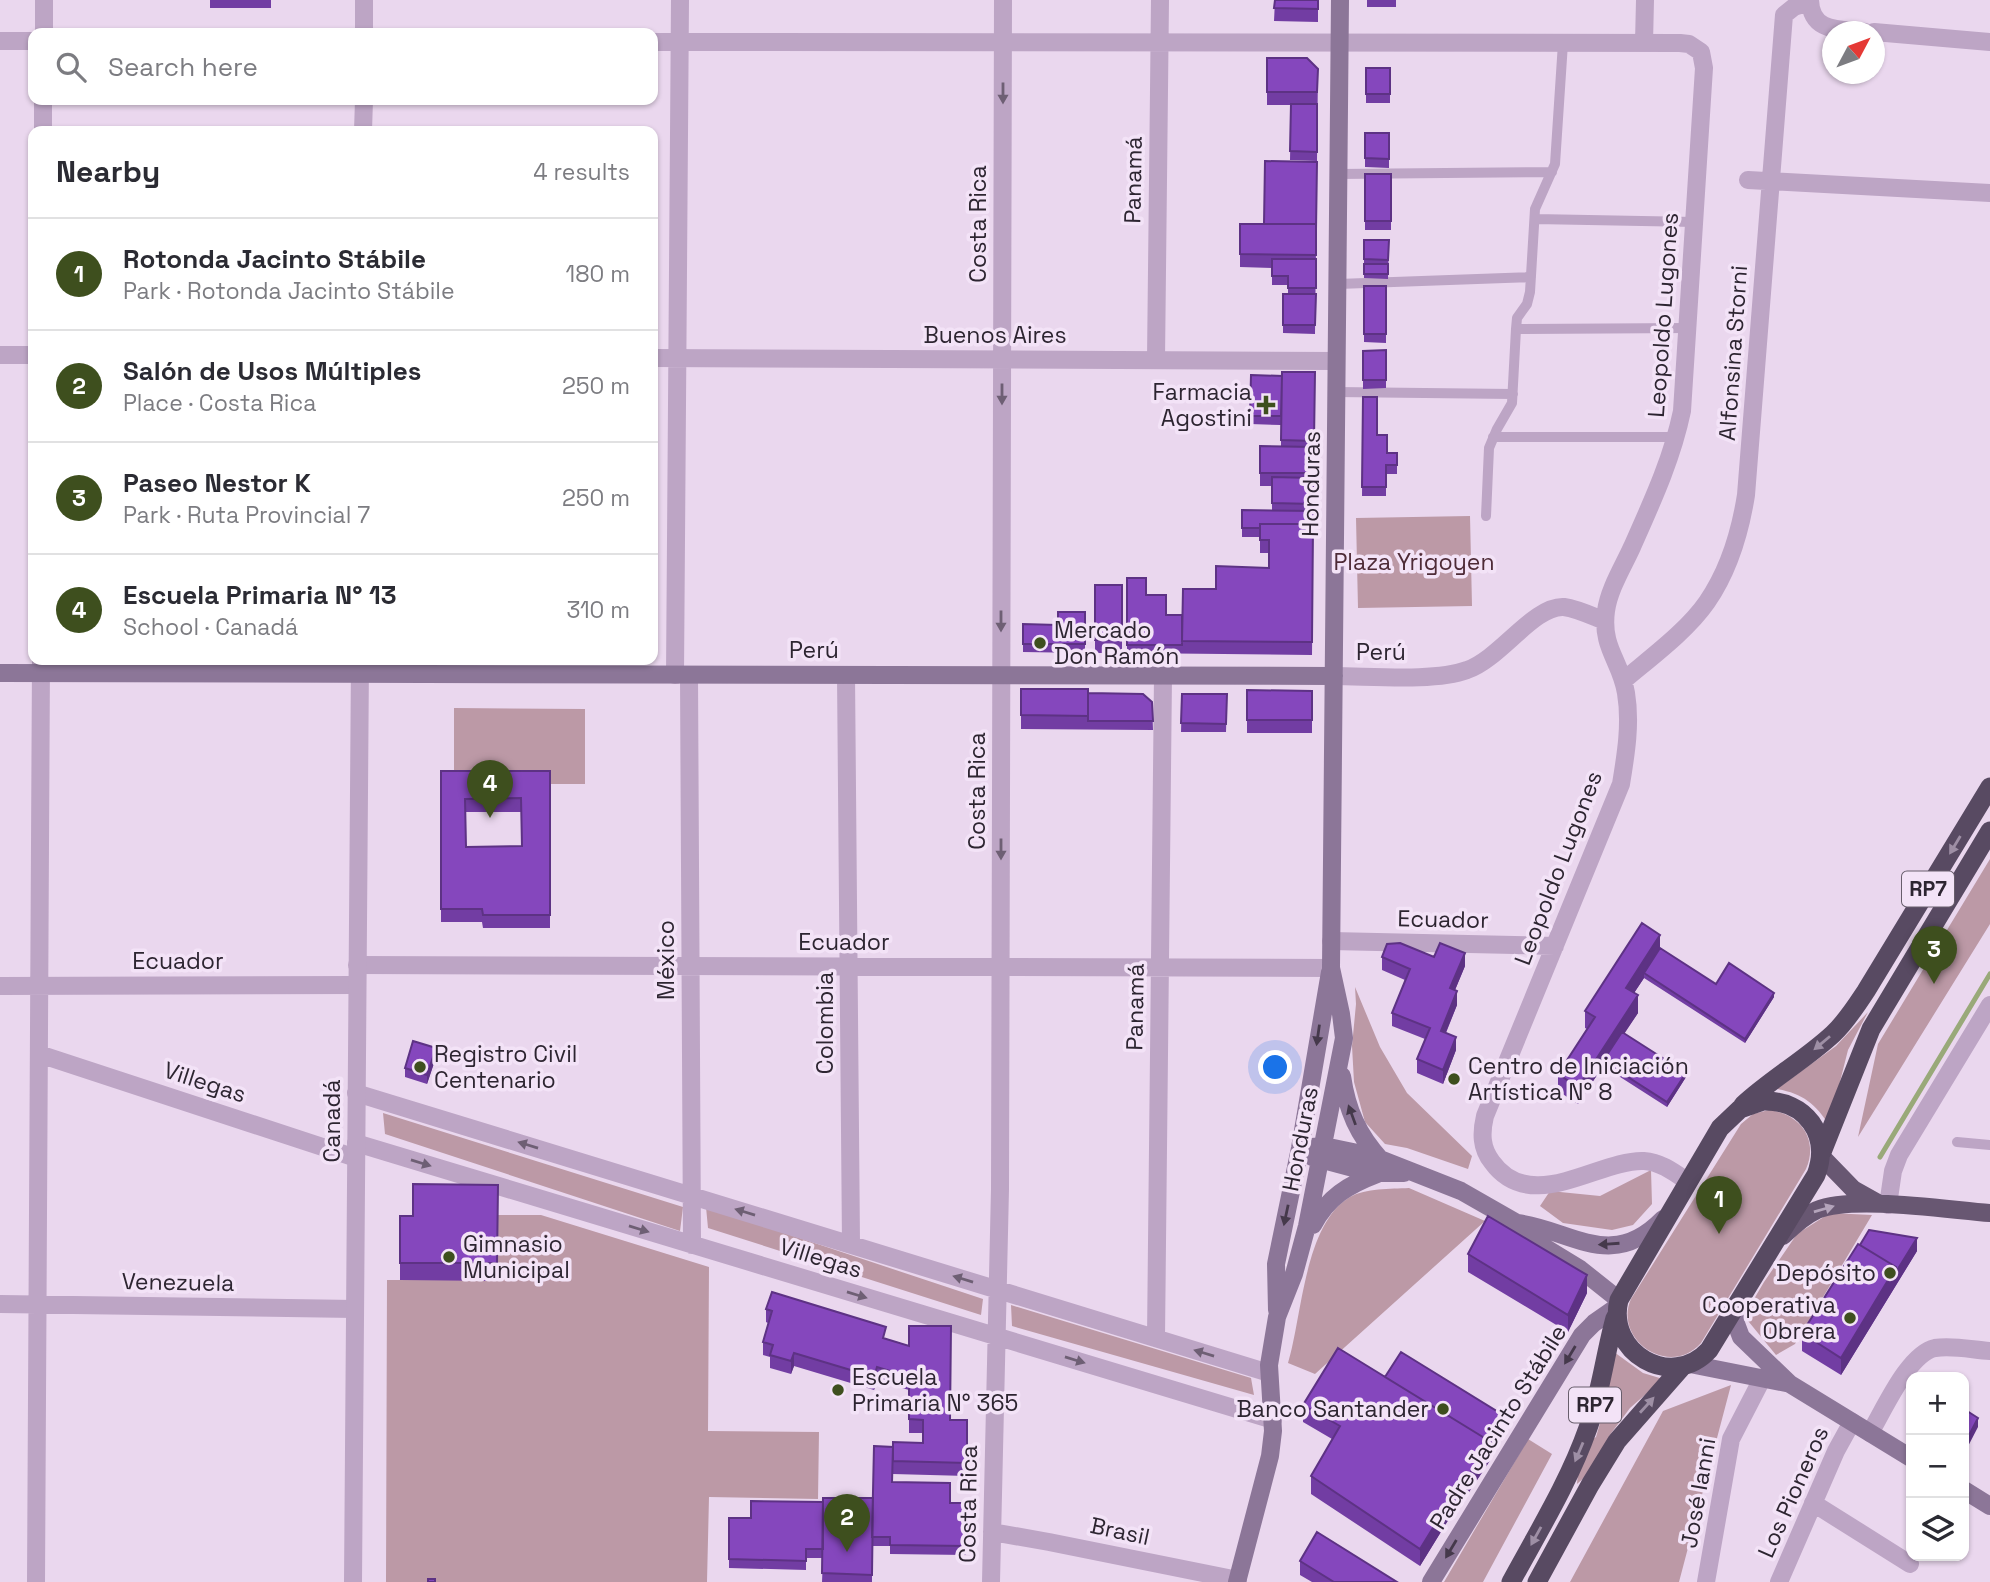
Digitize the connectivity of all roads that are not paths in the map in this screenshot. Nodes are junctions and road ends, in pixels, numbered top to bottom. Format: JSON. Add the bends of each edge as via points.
{"nodes":[{"id":1,"x":44,"y":0,"type":"edge"},
{"id":2,"x":364,"y":0,"type":"edge"},
{"id":3,"x":680,"y":0,"type":"edge"},
{"id":4,"x":1003,"y":0,"type":"edge"},
{"id":5,"x":1160,"y":0,"type":"edge"},
{"id":6,"x":1340,"y":0,"type":"edge"},
{"id":7,"x":1645,"y":0,"type":"edge"},
{"id":8,"x":1811,"y":7,"type":"edge"},
{"id":9,"x":1822,"y":22,"type":"edge"},
{"id":10,"x":44,"y":28,"type":"edge"},
{"id":11,"x":364,"y":28,"type":"edge"},
{"id":12,"x":1885,"y":33,"type":"edge"},
{"id":13,"x":0,"y":41,"type":"edge"},
{"id":14,"x":28,"y":41,"type":"edge"},
{"id":15,"x":1990,"y":41,"type":"edge"},
{"id":16,"x":658,"y":42,"type":"edge"},
{"id":17,"x":679,"y":42,"type":"junction"},
{"id":18,"x":1003,"y":42,"type":"junction"},
{"id":19,"x":1159,"y":43,"type":"junction"},
{"id":20,"x":1340,"y":43,"type":"junction"},
{"id":21,"x":1563,"y":43,"type":"junction"},
{"id":22,"x":1644,"y":43,"type":"junction"},
{"id":23,"x":43,"y":105,"type":"edge"},
{"id":24,"x":363,"y":105,"type":"edge"},
{"id":25,"x":43,"y":126,"type":"edge"},
{"id":26,"x":363,"y":126,"type":"edge"},
{"id":27,"x":1552,"y":172,"type":"junction"},
{"id":28,"x":1338,"y":174,"type":"junction"},
{"id":29,"x":1748,"y":180,"type":"dead end"},
{"id":30,"x":1770,"y":181,"type":"junction"},
{"id":31,"x":1990,"y":193,"type":"edge"},
{"id":32,"x":1535,"y":219,"type":"junction"},
{"id":33,"x":1695,"y":222,"type":"junction"},
{"id":34,"x":1531,"y":277,"type":"junction"},
{"id":35,"x":1338,"y":284,"type":"junction"},
{"id":36,"x":1688,"y":328,"type":"junction"},
{"id":37,"x":1516,"y":329,"type":"junction"},
{"id":38,"x":0,"y":355,"type":"edge"},
{"id":39,"x":28,"y":355,"type":"edge"},
{"id":40,"x":658,"y":358,"type":"edge"},
{"id":41,"x":677,"y":358,"type":"junction"},
{"id":42,"x":1002,"y":359,"type":"junction"},
{"id":43,"x":1156,"y":360,"type":"junction"},
{"id":44,"x":1336,"y":361,"type":"junction"},
{"id":45,"x":1336,"y":392,"type":"junction"},
{"id":46,"x":1513,"y":394,"type":"junction"},
{"id":47,"x":1493,"y":437,"type":"junction"},
{"id":48,"x":1677,"y":437,"type":"junction"},
{"id":49,"x":1486,"y":516,"type":"dead end"},
{"id":50,"x":1605,"y":621,"type":"junction"},
{"id":51,"x":41,"y":666,"type":"edge"},
{"id":52,"x":360,"y":667,"type":"edge"},
{"id":53,"x":0,"y":673,"type":"edge"},
{"id":54,"x":682,"y":675,"type":"junction"},
{"id":55,"x":846,"y":675,"type":"junction"},
{"id":56,"x":1001,"y":676,"type":"junction"},
{"id":57,"x":1163,"y":676,"type":"junction"},
{"id":58,"x":1334,"y":676,"type":"junction"},
{"id":59,"x":1623,"y":681,"type":"junction"},
{"id":60,"x":1990,"y":787,"type":"edge"},
{"id":61,"x":1990,"y":831,"type":"edge"},
{"id":62,"x":1331,"y":941,"type":"junction"},
{"id":63,"x":1555,"y":946,"type":"junction"},
{"id":64,"x":357,"y":965,"type":"junction"},
{"id":65,"x":691,"y":966,"type":"junction"},
{"id":66,"x":849,"y":966,"type":"junction"},
{"id":67,"x":1001,"y":967,"type":"junction"},
{"id":68,"x":1160,"y":967,"type":"junction"},
{"id":69,"x":1331,"y":968,"type":"junction"},
{"id":70,"x":357,"y":985,"type":"junction"},
{"id":71,"x":0,"y":986,"type":"edge"},
{"id":72,"x":39,"y":986,"type":"junction"},
{"id":73,"x":1990,"y":1005,"type":"edge"},
{"id":74,"x":39,"y":1054,"type":"junction"},
{"id":75,"x":1340,"y":1063,"type":"junction"},
{"id":76,"x":356,"y":1093,"type":"junction"},
{"id":77,"x":1734,"y":1114,"type":"junction"},
{"id":78,"x":1957,"y":1142,"type":"dead end"},
{"id":79,"x":1990,"y":1145,"type":"edge"},
{"id":80,"x":1300,"y":1149,"type":"junction"},
{"id":81,"x":356,"y":1150,"type":"junction"},
{"id":82,"x":1322,"y":1153,"type":"junction"},
{"id":83,"x":1821,"y":1154,"type":"junction"},
{"id":84,"x":1380,"y":1167,"type":"junction"},
{"id":85,"x":1688,"y":1182,"type":"junction"},
{"id":86,"x":692,"y":1196,"type":"junction"},
{"id":87,"x":1888,"y":1205,"type":"junction"},
{"id":88,"x":1990,"y":1213,"type":"edge"},
{"id":89,"x":1668,"y":1214,"type":"junction"},
{"id":90,"x":1517,"y":1223,"type":"junction"},
{"id":91,"x":1303,"y":1243,"type":"junction"},
{"id":92,"x":851,"y":1244,"type":"junction"},
{"id":93,"x":692,"y":1245,"type":"junction"},
{"id":94,"x":1773,"y":1246,"type":"junction"},
{"id":95,"x":998,"y":1290,"type":"junction"},
{"id":96,"x":0,"y":1304,"type":"edge"},
{"id":97,"x":37,"y":1305,"type":"junction"},
{"id":98,"x":1737,"y":1306,"type":"junction"},
{"id":99,"x":1617,"y":1307,"type":"junction"},
{"id":100,"x":355,"y":1309,"type":"junction"},
{"id":101,"x":1277,"y":1317,"type":"junction"},
{"id":102,"x":995,"y":1336,"type":"junction"},
{"id":103,"x":1156,"y":1338,"type":"junction"},
{"id":104,"x":1990,"y":1351,"type":"edge"},
{"id":105,"x":1686,"y":1366,"type":"junction"},
{"id":106,"x":1269,"y":1373,"type":"junction"},
{"id":107,"x":1763,"y":1377,"type":"junction"},
{"id":108,"x":1790,"y":1384,"type":"junction"},
{"id":109,"x":1273,"y":1420,"type":"junction"},
{"id":110,"x":1852,"y":1422,"type":"junction"},
{"id":111,"x":1870,"y":1433,"type":"junction"},
{"id":112,"x":1906,"y":1455,"type":"edge"},
{"id":113,"x":1969,"y":1493,"type":"edge"},
{"id":114,"x":1813,"y":1503,"type":"junction"},
{"id":115,"x":1990,"y":1506,"type":"edge"},
{"id":116,"x":992,"y":1532,"type":"junction"},
{"id":117,"x":1910,"y":1564,"type":"dead end"},
{"id":118,"x":1237,"y":1581,"type":"edge"},
{"id":119,"x":36,"y":1582,"type":"edge"},
{"id":120,"x":353,"y":1582,"type":"edge"},
{"id":121,"x":991,"y":1582,"type":"edge"},
{"id":122,"x":1431,"y":1582,"type":"edge"},
{"id":123,"x":1511,"y":1582,"type":"edge"},
{"id":124,"x":1537,"y":1582,"type":"edge"},
{"id":125,"x":1706,"y":1582,"type":"edge"},
{"id":126,"x":1779,"y":1582,"type":"edge"}],
"edges":[{"from":1,"to":10,"type":"street"},
{"from":2,"to":11,"type":"street"},
{"from":3,"to":17,"type":"street","name":"México"},
{"from":4,"to":18,"type":"street","name":"Costa Rica"},
{"from":5,"to":19,"type":"street","name":"Panamá"},
{"from":6,"to":20,"type":"main road","name":"Honduras"},
{"from":7,"to":22,"type":"street"},
{"from":8,"to":9,"type":"street"},
{"from":8,"to":30,"type":"street","name":"Alfonsina Storni","via":[[1794,7],[1784,15]]},
{"from":12,"to":15,"type":"street"},
{"from":13,"to":14,"type":"street"},
{"from":16,"to":17,"type":"street"},
{"from":17,"to":18,"type":"street"},
{"from":17,"to":41,"type":"street","name":"México"},
{"from":18,"to":19,"type":"street"},
{"from":18,"to":42,"type":"street","name":"Costa Rica","one_way":true},
{"from":19,"to":20,"type":"street"},
{"from":19,"to":43,"type":"street","name":"Panamá"},
{"from":20,"to":21,"type":"street"},
{"from":20,"to":28,"type":"main road","name":"Honduras"},
{"from":21,"to":22,"type":"street"},
{"from":21,"to":27,"type":"lane"},
{"from":22,"to":33,"type":"street","name":"Leopoldo Lugones","via":[[1689,44],[1701,52],[1704,68]]},
{"from":23,"to":25,"type":"street"},
{"from":24,"to":26,"type":"street"},
{"from":27,"to":28,"type":"lane"},
{"from":27,"to":32,"type":"lane"},
{"from":28,"to":35,"type":"main road","name":"Honduras"},
{"from":29,"to":30,"type":"street"},
{"from":30,"to":31,"type":"street"},
{"from":30,"to":59,"type":"street","name":"Alfonsina Storni","via":[[1740,532],[1706,604]]},
{"from":32,"to":33,"type":"lane"},
{"from":32,"to":34,"type":"lane"},
{"from":33,"to":36,"type":"street","name":"Leopoldo Lugones"},
{"from":34,"to":35,"type":"lane"},
{"from":34,"to":37,"type":"lane","via":[[1527,304],[1517,318]]},
{"from":35,"to":44,"type":"main road","name":"Honduras"},
{"from":36,"to":37,"type":"lane"},
{"from":36,"to":48,"type":"street","name":"Leopoldo Lugones"},
{"from":37,"to":46,"type":"lane"},
{"from":38,"to":39,"type":"street"},
{"from":40,"to":41,"type":"street","name":"Buenos Aires"},
{"from":41,"to":42,"type":"street","name":"Buenos Aires"},
{"from":41,"to":54,"type":"street","name":"México"},
{"from":42,"to":43,"type":"street","name":"Buenos Aires"},
{"from":42,"to":56,"type":"street","name":"Costa Rica","one_way":true},
{"from":43,"to":44,"type":"street","name":"Buenos Aires"},
{"from":44,"to":45,"type":"main road","name":"Honduras"},
{"from":45,"to":46,"type":"lane"},
{"from":45,"to":58,"type":"main road","name":"Honduras"},
{"from":46,"to":47,"type":"lane"},
{"from":47,"to":48,"type":"lane"},
{"from":47,"to":49,"type":"lane"},
{"from":48,"to":50,"type":"street","name":"Leopoldo Lugones","via":[[1606,607]]},
{"from":50,"to":58,"type":"street","name":"Perú","via":[[1556,608],[1539,614],[1495,654],[1468,670],[1435,676]]},
{"from":50,"to":59,"type":"street","name":"Leopoldo Lugones","via":[[1608,646]]},
{"from":51,"to":52,"type":"main road","name":"Perú"},
{"from":51,"to":53,"type":"main road","name":"Perú"},
{"from":51,"to":72,"type":"street"},
{"from":52,"to":54,"type":"main road","name":"Perú"},
{"from":52,"to":64,"type":"street","name":"Canadá"},
{"from":54,"to":55,"type":"main road","name":"Perú"},
{"from":54,"to":65,"type":"street","name":"México"},
{"from":55,"to":56,"type":"main road","name":"Perú"},
{"from":55,"to":66,"type":"street","name":"Colombia"},
{"from":56,"to":57,"type":"main road","name":"Perú"},
{"from":56,"to":67,"type":"street","name":"Costa Rica","one_way":true},
{"from":57,"to":58,"type":"main road","name":"Perú"},
{"from":57,"to":68,"type":"street","name":"Panamá"},
{"from":58,"to":62,"type":"main road","name":"Honduras"},
{"from":59,"to":63,"type":"street","name":"Leopoldo Lugones","via":[[1628,727],[1620,783]]},
{"from":60,"to":77,"type":"highway","number":"RP7","one_way":true,"via":[[1843,1023]]},
{"from":61,"to":83,"type":"highway","number":"RP7","via":[[1871,1029]]},
{"from":62,"to":63,"type":"street","name":"Ecuador"},
{"from":62,"to":69,"type":"main road","name":"Honduras"},
{"from":63,"to":85,"type":"street","name":"Leopoldo Lugones","via":[[1485,1116],[1482,1138],[1490,1160],[1505,1174],[1526,1183],[1562,1183],[1645,1161]]},
{"from":64,"to":65,"type":"street","name":"Ecuador"},
{"from":64,"to":70,"type":"street","name":"Canadá"},
{"from":65,"to":66,"type":"street","name":"Ecuador"},
{"from":65,"to":86,"type":"street","name":"México"},
{"from":66,"to":67,"type":"street","name":"Ecuador"},
{"from":66,"to":92,"type":"street","name":"Colombia"},
{"from":67,"to":68,"type":"street","name":"Ecuador"},
{"from":67,"to":95,"type":"street","name":"Costa Rica"},
{"from":68,"to":69,"type":"street","name":"Ecuador"},
{"from":68,"to":103,"type":"street","name":"Panamá"},
{"from":69,"to":75,"type":"main road","name":"Honduras","via":[[1343,1027]]},
{"from":69,"to":80,"type":"main road","name":"Honduras","one_way":true},
{"from":70,"to":72,"type":"street","name":"Ecuador"},
{"from":70,"to":76,"type":"street","name":"Canadá"},
{"from":71,"to":72,"type":"street","name":"Ecuador"},
{"from":72,"to":74,"type":"street"},
{"from":73,"to":87,"type":"street","via":[[1899,1155]]},
{"from":74,"to":81,"type":"street","name":"Villegas"},
{"from":74,"to":97,"type":"street"},
{"from":75,"to":82,"type":"main road","name":"Honduras"},
{"from":84,"to":75,"type":"main road","one_way":true,"via":[[1352,1120]]},
{"from":76,"to":81,"type":"street","name":"Canadá"},
{"from":86,"to":76,"type":"street","name":"Villegas","one_way":true},
{"from":77,"to":83,"type":"highway","number":"RP7","via":[[1763,1101],[1786,1104],[1811,1122]]},
{"from":77,"to":85,"type":"highway","number":"RP7","via":[[1720,1128]]},
{"from":78,"to":79,"type":"lane"},
{"from":80,"to":82,"type":"main road"},
{"from":80,"to":101,"type":"main road","name":"Honduras","one_way":true,"via":[[1276,1265]]},
{"from":81,"to":93,"type":"street","name":"Villegas","one_way":true},
{"from":81,"to":100,"type":"street","name":"Canadá"},
{"from":82,"to":84,"type":"main road"},
{"from":82,"to":91,"type":"main road","name":"Honduras"},
{"from":83,"to":87,"type":"main road","via":[[1859,1195]]},
{"from":83,"to":94,"type":"highway","number":"RP7","via":[[1816,1175]]},
{"from":84,"to":90,"type":"main road","via":[[1411,1172],[1461,1191]]},
{"from":84,"to":91,"type":"main road","via":[[1334,1195]]},
{"from":85,"to":89,"type":"highway","number":"RP7"},
{"from":92,"to":86,"type":"street","name":"Villegas","one_way":true},
{"from":86,"to":93,"type":"street","name":"México"},
{"from":87,"to":88,"type":"main road"},
{"from":94,"to":87,"type":"main road","one_way":true,"via":[[1819,1209]]},
{"from":89,"to":90,"type":"main road","one_way":true,"via":[[1637,1238],[1603,1245]]},
{"from":89,"to":99,"type":"highway","number":"RP7"},
{"from":90,"to":99,"type":"main road","via":[[1539,1244],[1580,1269]]},
{"from":91,"to":101,"type":"main road","name":"Honduras"},
{"from":95,"to":92,"type":"street","name":"Villegas","one_way":true},
{"from":93,"to":102,"type":"street","name":"Villegas","one_way":true},
{"from":94,"to":98,"type":"highway","number":"RP7"},
{"from":95,"to":102,"type":"street","name":"Costa Rica"},
{"from":95,"to":103,"type":"street","name":"Villegas"},
{"from":96,"to":97,"type":"street","name":"Venezuela"},
{"from":97,"to":100,"type":"street","name":"Venezuela"},
{"from":97,"to":119,"type":"street"},
{"from":98,"to":105,"type":"highway","number":"RP7","via":[[1709,1350]]},
{"from":98,"to":108,"type":"main road","via":[[1735,1321],[1741,1337]]},
{"from":99,"to":105,"type":"highway","via":[[1623,1339],[1640,1356],[1659,1366]]},
{"from":99,"to":122,"type":"main road","name":"Padre Jacinto Stábile","one_way":true,"via":[[1583,1335]]},
{"from":99,"to":123,"type":"highway","number":"RP7","one_way":true,"via":[[1582,1444]]},
{"from":100,"to":120,"type":"street","name":"Canadá"},
{"from":101,"to":106,"type":"main road","name":"Honduras"},
{"from":102,"to":109,"type":"street","name":"Villegas","one_way":true},
{"from":102,"to":116,"type":"street","name":"Costa Rica"},
{"from":106,"to":103,"type":"street","name":"Villegas","one_way":true},
{"from":104,"to":111,"type":"street","via":[[1945,1347],[1920,1355]]},
{"from":105,"to":107,"type":"main road"},
{"from":124,"to":105,"type":"highway","number":"RP7","one_way":true,"via":[[1617,1441]]},
{"from":106,"to":109,"type":"main road","name":"Honduras"},
{"from":107,"to":108,"type":"main road"},
{"from":107,"to":125,"type":"street","name":"José Ianni","via":[[1731,1439]]},
{"from":108,"to":110,"type":"main road"},
{"from":109,"to":118,"type":"main road","name":"Honduras","via":[[1268,1469]]},
{"from":110,"to":111,"type":"main road"},
{"from":110,"to":114,"type":"street","name":"Los Pioneros"},
{"from":111,"to":112,"type":"main road"},
{"from":113,"to":115,"type":"main road"},
{"from":114,"to":117,"type":"street"},
{"from":114,"to":126,"type":"street","name":"Los Pioneros"},
{"from":116,"to":118,"type":"street","name":"Brasil"},
{"from":116,"to":121,"type":"street","name":"Costa Rica"}]}
